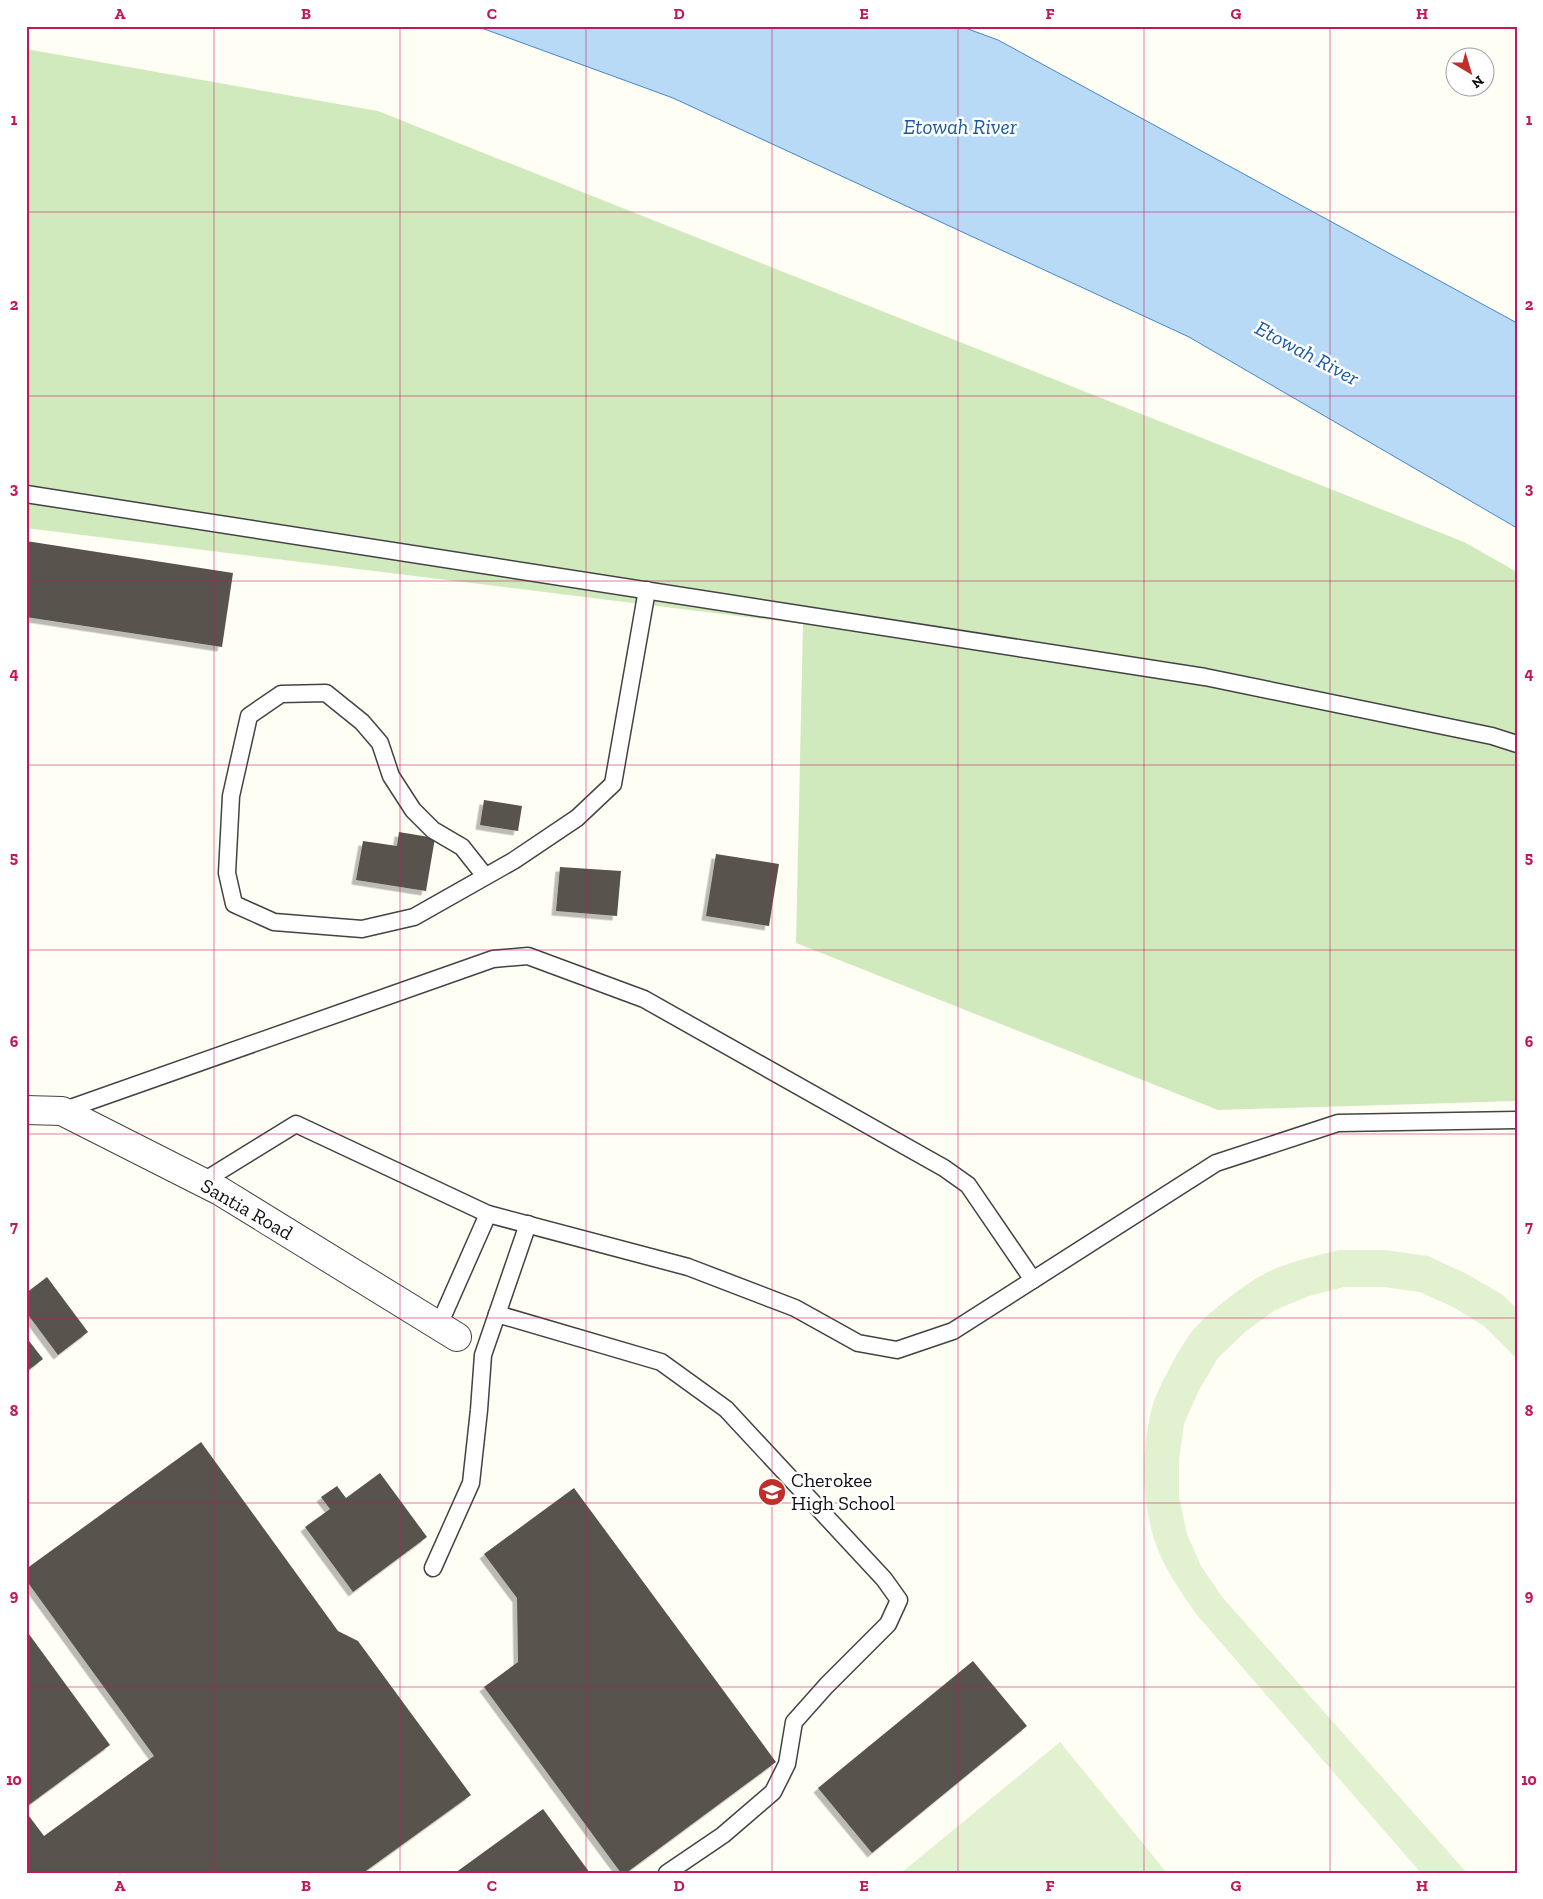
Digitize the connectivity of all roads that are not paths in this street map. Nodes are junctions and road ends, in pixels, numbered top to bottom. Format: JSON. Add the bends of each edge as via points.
{"nodes":[{"id":1,"x":26,"y":494,"type":"edge"},
{"id":2,"x":647,"y":590,"type":"junction"},
{"id":3,"x":1517,"y":744,"type":"edge"},
{"id":4,"x":485,"y":876,"type":"junction"},
{"id":5,"x":26,"y":1110,"type":"edge"},
{"id":6,"x":62,"y":1111,"type":"junction"},
{"id":7,"x":1517,"y":1120,"type":"edge"},
{"id":8,"x":202,"y":1182,"type":"junction"},
{"id":9,"x":488,"y":1214,"type":"junction"},
{"id":10,"x":528,"y":1224,"type":"junction"},
{"id":11,"x":1033,"y":1280,"type":"junction"},
{"id":12,"x":497,"y":1314,"type":"junction"},
{"id":13,"x":448,"y":1331,"type":"joint"},
{"id":14,"x":433,"y":1568,"type":"dead end"},
{"id":15,"x":667,"y":1873,"type":"edge"}],
"edges":[{"from":1,"to":2,"type":"lane"},
{"from":2,"to":3,"type":"lane","via":[[1205,677],[1492,736]]},
{"from":2,"to":4,"type":"lane","via":[[613,784],[577,818]]},
{"from":4,"to":4,"type":"lane","via":[[414,918],[362,929],[274,922],[234,904],[227,873],[231,796],[249,716],[281,694],[326,693],[362,722],[380,743],[391,776],[413,810],[433,830],[462,848]]},
{"from":5,"to":6,"type":"street","name":"Santia Road"},
{"from":6,"to":8,"type":"street","name":"Santia Road"},
{"from":6,"to":11,"type":"lane","via":[[493,959],[528,956],[644,999],[944,1168],[968,1185]]},
{"from":7,"to":11,"type":"lane","via":[[1338,1123],[1216,1163]]},
{"from":8,"to":9,"type":"lane","via":[[296,1124]]},
{"from":8,"to":13,"type":"street","name":"Santia Road"},
{"from":9,"to":10,"type":"lane"},
{"from":9,"to":13,"type":"lane"},
{"from":10,"to":11,"type":"lane","via":[[688,1267],[795,1308],[858,1343],[897,1350],[953,1332]]},
{"from":10,"to":12,"type":"lane"},
{"from":12,"to":14,"type":"lane","via":[[483,1355],[471,1484]]},
{"from":12,"to":15,"type":"lane","via":[[661,1362],[726,1408],[884,1579],[899,1600],[888,1624],[794,1722],[787,1764],[773,1792],[723,1835]]}]}
